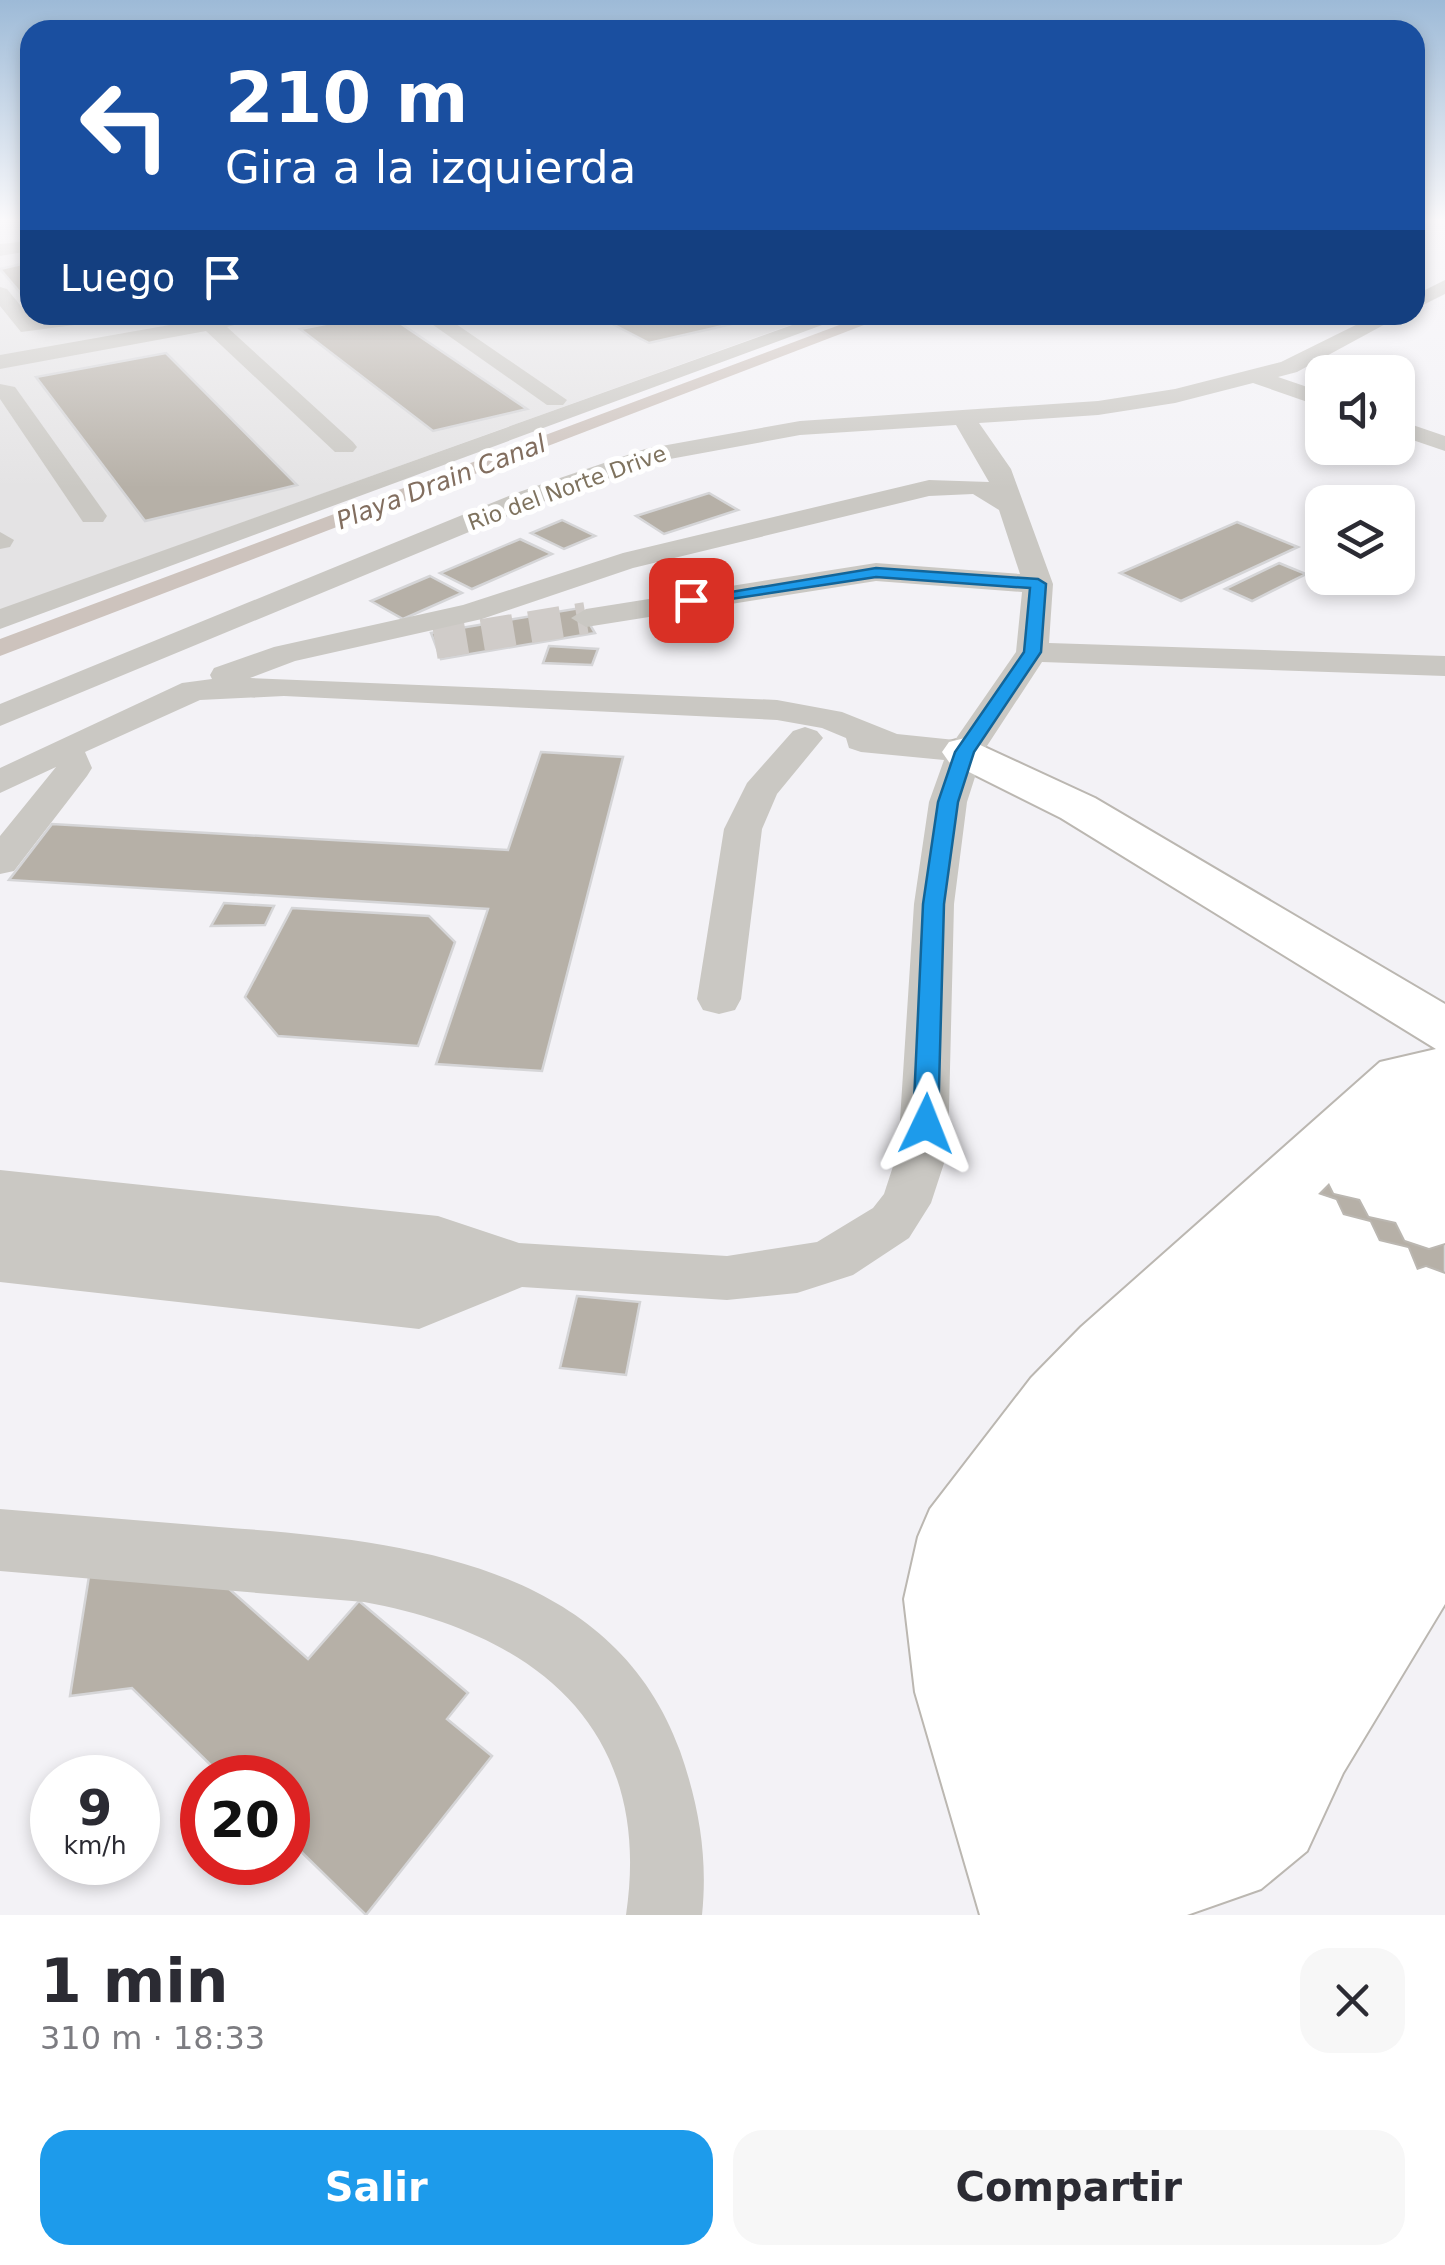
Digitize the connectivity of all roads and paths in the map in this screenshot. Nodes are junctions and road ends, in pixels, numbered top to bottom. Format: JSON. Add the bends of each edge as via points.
{"nodes":[{"id":1,"x":26,"y":325,"type":"edge"},
{"id":2,"x":45,"y":325,"type":"edge"},
{"id":3,"x":205,"y":325,"type":"edge"},
{"id":4,"x":212,"y":325,"type":"edge"},
{"id":5,"x":444,"y":325,"type":"edge"},
{"id":6,"x":814,"y":325,"type":"edge"},
{"id":7,"x":1374,"y":325,"type":"edge"},
{"id":8,"x":28,"y":328,"type":"junction"},
{"id":9,"x":0,"y":332,"type":"edge"},
{"id":10,"x":46,"y":353,"type":"junction"},
{"id":11,"x":0,"y":362,"type":"edge"},
{"id":12,"x":1258,"y":376,"type":"junction"},
{"id":13,"x":0,"y":391,"type":"edge"},
{"id":14,"x":1305,"y":394,"type":"edge"},
{"id":15,"x":555,"y":400,"type":"dead end"},
{"id":16,"x":963,"y":417,"type":"junction"},
{"id":17,"x":1415,"y":433,"type":"edge"},
{"id":18,"x":1445,"y":444,"type":"edge"},
{"id":19,"x":344,"y":447,"type":"dead end"},
{"id":20,"x":1008,"y":505,"type":"junction"},
{"id":21,"x":93,"y":516,"type":"dead end"},
{"id":22,"x":1038,"y":584,"type":"junction"},
{"id":23,"x":586,"y":618,"type":"tunnel mouth"},
{"id":24,"x":0,"y":620,"type":"edge"},
{"id":25,"x":435,"y":643,"type":"tunnel mouth"},
{"id":26,"x":1032,"y":652,"type":"junction"},
{"id":27,"x":1445,"y":666,"type":"edge"},
{"id":28,"x":230,"y":674,"type":"junction"},
{"id":29,"x":194,"y":690,"type":"junction"},
{"id":30,"x":0,"y":716,"type":"edge"},
{"id":31,"x":805,"y":738,"type":"junction"},
{"id":32,"x":888,"y":743,"type":"junction"},
{"id":33,"x":65,"y":748,"type":"junction"},
{"id":34,"x":964,"y":752,"type":"junction"},
{"id":35,"x":0,"y":782,"type":"edge"},
{"id":36,"x":0,"y":828,"type":"edge"},
{"id":37,"x":0,"y":862,"type":"edge"},
{"id":38,"x":720,"y":999,"type":"dead end"},
{"id":39,"x":1445,"y":1032,"type":"edge"},
{"id":40,"x":1445,"y":1069,"type":"edge"},
{"id":41,"x":1445,"y":1098,"type":"edge"},
{"id":42,"x":1445,"y":1140,"type":"edge"},
{"id":43,"x":0,"y":1190,"type":"edge"},
{"id":44,"x":0,"y":1225,"type":"edge"},
{"id":45,"x":1393,"y":1242,"type":"edge"},
{"id":46,"x":0,"y":1260,"type":"edge"},
{"id":47,"x":519,"y":1265,"type":"junction"},
{"id":48,"x":1445,"y":1439,"type":"edge"},
{"id":49,"x":1445,"y":1532,"type":"edge"},
{"id":50,"x":0,"y":1540,"type":"edge"},
{"id":51,"x":1027,"y":1913,"type":"edge"},
{"id":52,"x":664,"y":1915,"type":"edge"}],
"edges":[{"from":1,"to":8,"type":"street"},
{"from":2,"to":8,"type":"street"},
{"from":3,"to":10,"type":"street"},
{"from":4,"to":19,"type":"street"},
{"from":5,"to":15,"type":"street"},
{"from":6,"to":24,"type":"street","via":[[456,469]]},
{"from":7,"to":12,"type":"street","name":"Rio del Norte Drive","via":[[1317,356]]},
{"from":8,"to":9,"type":"street"},
{"from":8,"to":10,"type":"street"},
{"from":10,"to":11,"type":"street"},
{"from":12,"to":14,"type":"street"},
{"from":12,"to":16,"type":"street","name":"Rio del Norte Drive","via":[[1132,403]]},
{"from":13,"to":21,"type":"street"},
{"from":16,"to":20,"type":"street","via":[[998,470]]},
{"from":16,"to":30,"type":"street","name":"Rio del Norte Drive","via":[[771,431],[623,463]]},
{"from":17,"to":18,"type":"street"},
{"from":20,"to":22,"type":"street"},
{"from":20,"to":28,"type":"street","via":[[978,486],[929,488],[623,562],[470,612],[286,654]]},
{"from":22,"to":23,"type":"street","via":[[876,572]]},
{"from":22,"to":26,"type":"street"},
{"from":25,"to":28,"type":"street"},
{"from":26,"to":27,"type":"street"},
{"from":26,"to":34,"type":"street"},
{"from":28,"to":29,"type":"street"},
{"from":29,"to":31,"type":"street","via":[[262,711],[329,717]]},
{"from":29,"to":32,"type":"street","via":[[284,686],[777,710],[830,719]]},
{"from":29,"to":33,"type":"street"},
{"from":31,"to":32,"type":"street"},
{"from":31,"to":38,"type":"street","via":[[760,791],[744,830]]},
{"from":32,"to":34,"type":"street"},
{"from":33,"to":35,"type":"street"},
{"from":33,"to":36,"type":"street"},
{"from":33,"to":37,"type":"street","via":[[74,768]]},
{"from":34,"to":39,"type":"main road","via":[[1078,808]]},
{"from":34,"to":47,"type":"street","via":[[936,873],[923,1152],[906,1203],[891,1223],[834,1260],[761,1276]]},
{"from":40,"to":51,"type":"main road","via":[[1401,1078],[1107,1350],[1008,1464],[958,1537],[946,1600],[959,1692]]},
{"from":41,"to":45,"type":"main road","via":[[1436,1096]]},
{"from":42,"to":45,"type":"main road"},
{"from":43,"to":47,"type":"street","via":[[438,1237]]},
{"from":44,"to":47,"type":"street","via":[[422,1272]]},
{"from":45,"to":51,"type":"main road","via":[[1247,1611],[1146,1787]]},
{"from":45,"to":51,"type":"main road","via":[[1160,1532],[1089,1651]]},
{"from":45,"to":51,"type":"main road","via":[[1105,1429],[999,1567],[991,1618]]},
{"from":46,"to":47,"type":"street","via":[[419,1306]]},
{"from":48,"to":51,"type":"main road","via":[[1329,1590],[1226,1774],[1186,1818]]},
{"from":49,"to":51,"type":"main road","via":[[1355,1666],[1274,1818],[1228,1856]]},
{"from":50,"to":52,"type":"street","via":[[366,1570],[457,1593],[520,1620],[606,1684],[634,1722],[666,1826]]}]}
